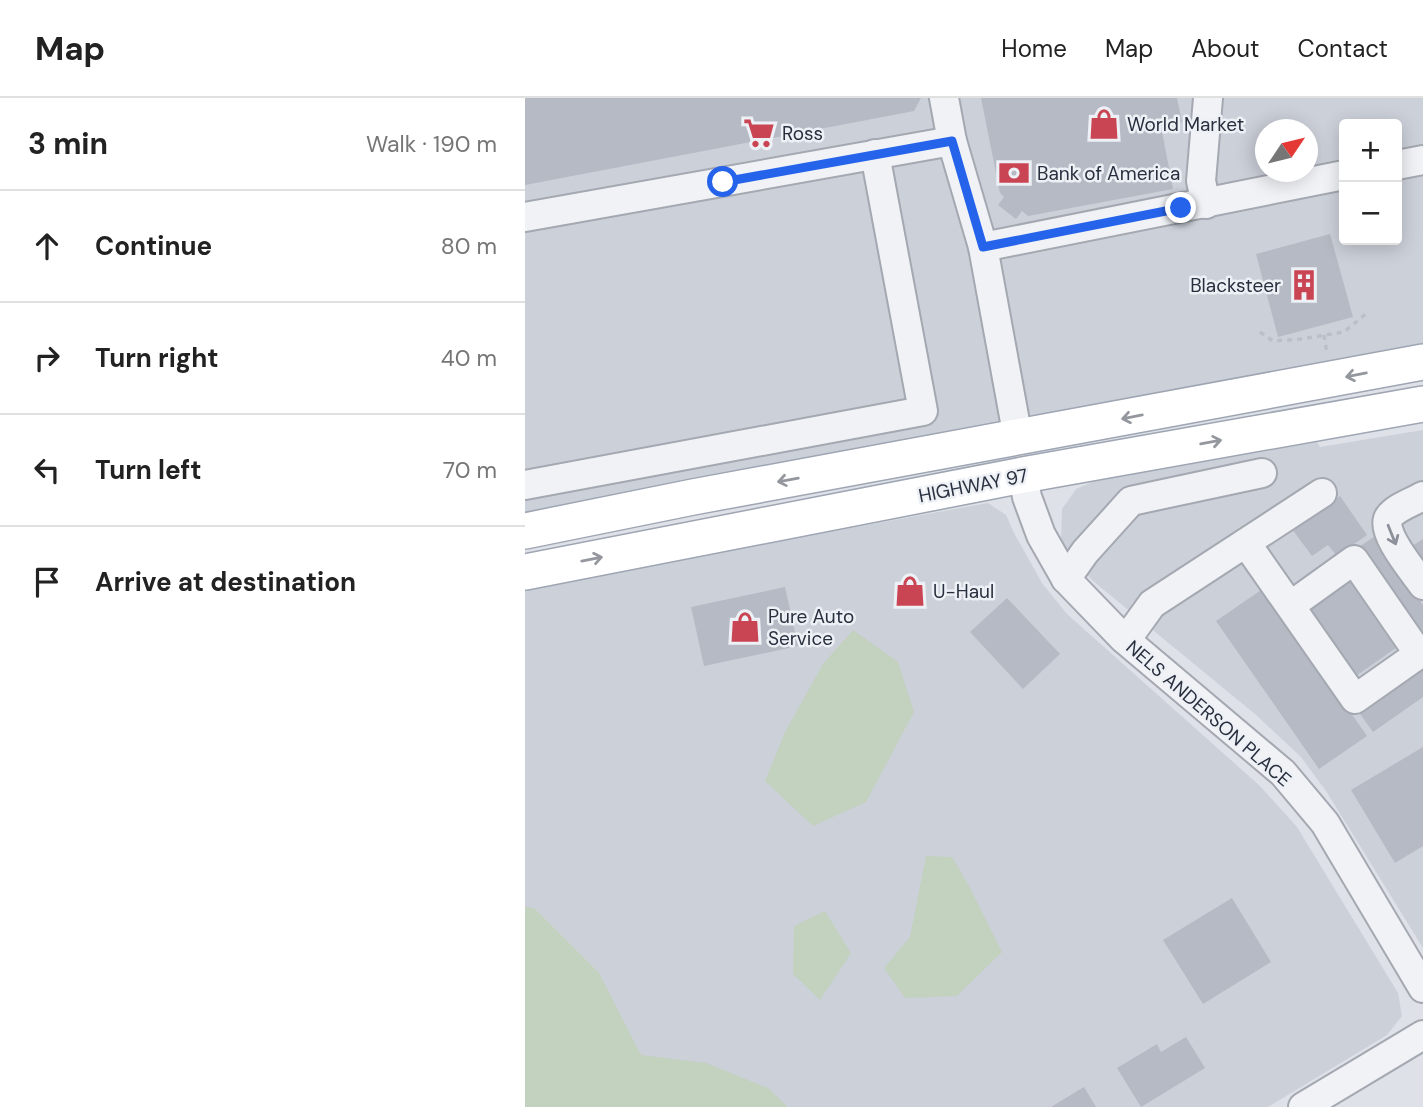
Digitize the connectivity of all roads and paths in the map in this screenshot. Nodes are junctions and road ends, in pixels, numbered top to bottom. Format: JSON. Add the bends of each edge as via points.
{"nodes":[{"id":1,"x":944,"y":98,"type":"edge"},
{"id":2,"x":1208,"y":98,"type":"edge"},
{"id":3,"x":952,"y":141,"type":"junction"},
{"id":4,"x":875,"y":154,"type":"junction"},
{"id":5,"x":1423,"y":160,"type":"edge"},
{"id":6,"x":1402,"y":164,"type":"edge"},
{"id":7,"x":1339,"y":176,"type":"edge"},
{"id":8,"x":1206,"y":204,"type":"junction"},
{"id":9,"x":525,"y":218,"type":"edge"},
{"id":10,"x":983,"y":247,"type":"junction"},
{"id":11,"x":1367,"y":313,"type":"dead end"},
{"id":12,"x":1260,"y":332,"type":"dead end"},
{"id":13,"x":1324,"y":335,"type":"junction"},
{"id":14,"x":1329,"y":360,"type":"dead end"},
{"id":15,"x":1423,"y":362,"type":"edge"},
{"id":16,"x":1423,"y":404,"type":"edge"},
{"id":17,"x":1018,"y":438,"type":"junction"},
{"id":18,"x":1262,"y":473,"type":"dead end"},
{"id":19,"x":1023,"y":475,"type":"junction"},
{"id":20,"x":525,"y":485,"type":"edge"},
{"id":21,"x":1322,"y":493,"type":"dead end"},
{"id":22,"x":1423,"y":496,"type":"edge"},
{"id":23,"x":525,"y":531,"type":"edge"},
{"id":24,"x":705,"y":537,"type":"junction"},
{"id":25,"x":1246,"y":543,"type":"junction"},
{"id":26,"x":525,"y":572,"type":"edge"},
{"id":27,"x":1066,"y":579,"type":"junction"},
{"id":28,"x":1423,"y":585,"type":"edge"},
{"id":29,"x":1290,"y":606,"type":"junction"},
{"id":30,"x":1126,"y":640,"type":"junction"},
{"id":31,"x":1423,"y":988,"type":"edge"},
{"id":32,"x":1423,"y":1035,"type":"edge"},
{"id":33,"x":1303,"y":1107,"type":"edge"}],
"edges":[{"from":1,"to":3,"type":"street"},
{"from":2,"to":8,"type":"street","via":[[1201,181]]},
{"from":3,"to":4,"type":"street"},
{"from":3,"to":10,"type":"street"},
{"from":4,"to":9,"type":"street"},
{"from":4,"to":20,"type":"street","via":[[923,411]]},
{"from":5,"to":6,"type":"street"},
{"from":7,"to":8,"type":"street"},
{"from":8,"to":10,"type":"street"},
{"from":10,"to":17,"type":"street"},
{"from":11,"to":13,"type":"path","via":[[1344,332]]},
{"from":12,"to":13,"type":"path","via":[[1273,341]]},
{"from":13,"to":14,"type":"path"},
{"from":15,"to":17,"type":"main road","name":"HIGHWAY 97","one_way":true},
{"from":19,"to":16,"type":"main road","name":"HIGHWAY 97","one_way":true},
{"from":17,"to":23,"type":"main road","name":"HIGHWAY 97","one_way":true},
{"from":17,"to":24,"type":"main road","via":[[1000,462],[823,496]]},
{"from":18,"to":27,"type":"street","via":[[1131,501]]},
{"from":19,"to":24,"type":"main road","name":"HIGHWAY 97"},
{"from":19,"to":27,"type":"street","name":"NELS ANDERSON PLACE","via":[[1041,535]]},
{"from":21,"to":25,"type":"street"},
{"from":22,"to":28,"type":"street","one_way":true,"via":[[1399,509],[1387,526]]},
{"from":26,"to":24,"type":"main road","name":"HIGHWAY 97","one_way":true},
{"from":25,"to":29,"type":"street"},
{"from":25,"to":30,"type":"street","via":[[1152,604]]},
{"from":27,"to":30,"type":"street","name":"NELS ANDERSON PLACE"},
{"from":29,"to":29,"type":"street","via":[[1355,699],[1419,654],[1354,560]]},
{"from":30,"to":31,"type":"street","name":"NELS ANDERSON PLACE","via":[[1283,773],[1325,823]]},
{"from":32,"to":33,"type":"street"}]}
